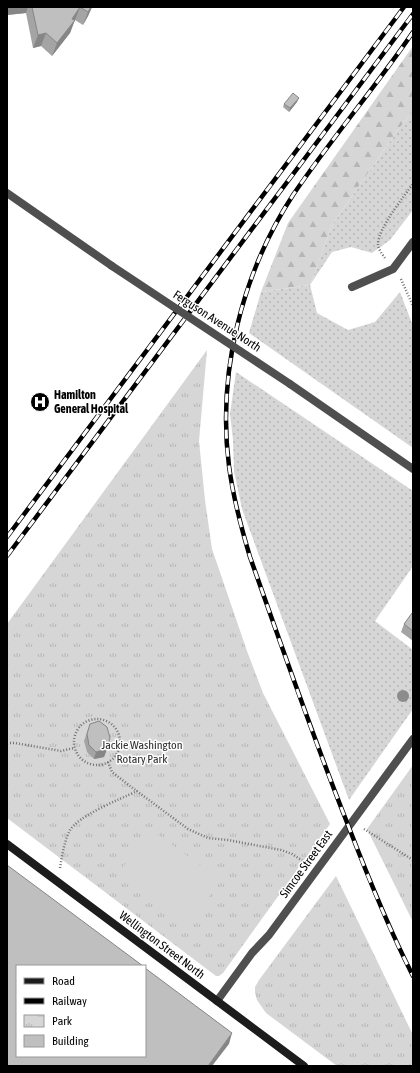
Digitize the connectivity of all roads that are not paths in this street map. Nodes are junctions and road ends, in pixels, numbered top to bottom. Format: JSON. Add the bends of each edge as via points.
{"nodes":[{"id":1,"x":7,"y":193,"type":"edge"},
{"id":2,"x":413,"y":242,"type":"edge"},
{"id":3,"x":352,"y":287,"type":"dead end"},
{"id":4,"x":413,"y":469,"type":"edge"},
{"id":5,"x":413,"y":739,"type":"edge"},
{"id":6,"x":7,"y":844,"type":"edge"},
{"id":7,"x":217,"y":1001,"type":"junction"},
{"id":8,"x":304,"y":1066,"type":"edge"}],
"edges":[{"from":1,"to":4,"type":"street","name":"Ferguson Avenue North","bridge":true},
{"from":2,"to":3,"type":"street","via":[[393,269]]},
{"from":5,"to":7,"type":"street","name":"Simcoe Street East","via":[[269,935],[252,953]]},
{"from":6,"to":7,"type":"main road","name":"Wellington Street North"},
{"from":7,"to":8,"type":"main road","name":"Wellington Street North"}]}
